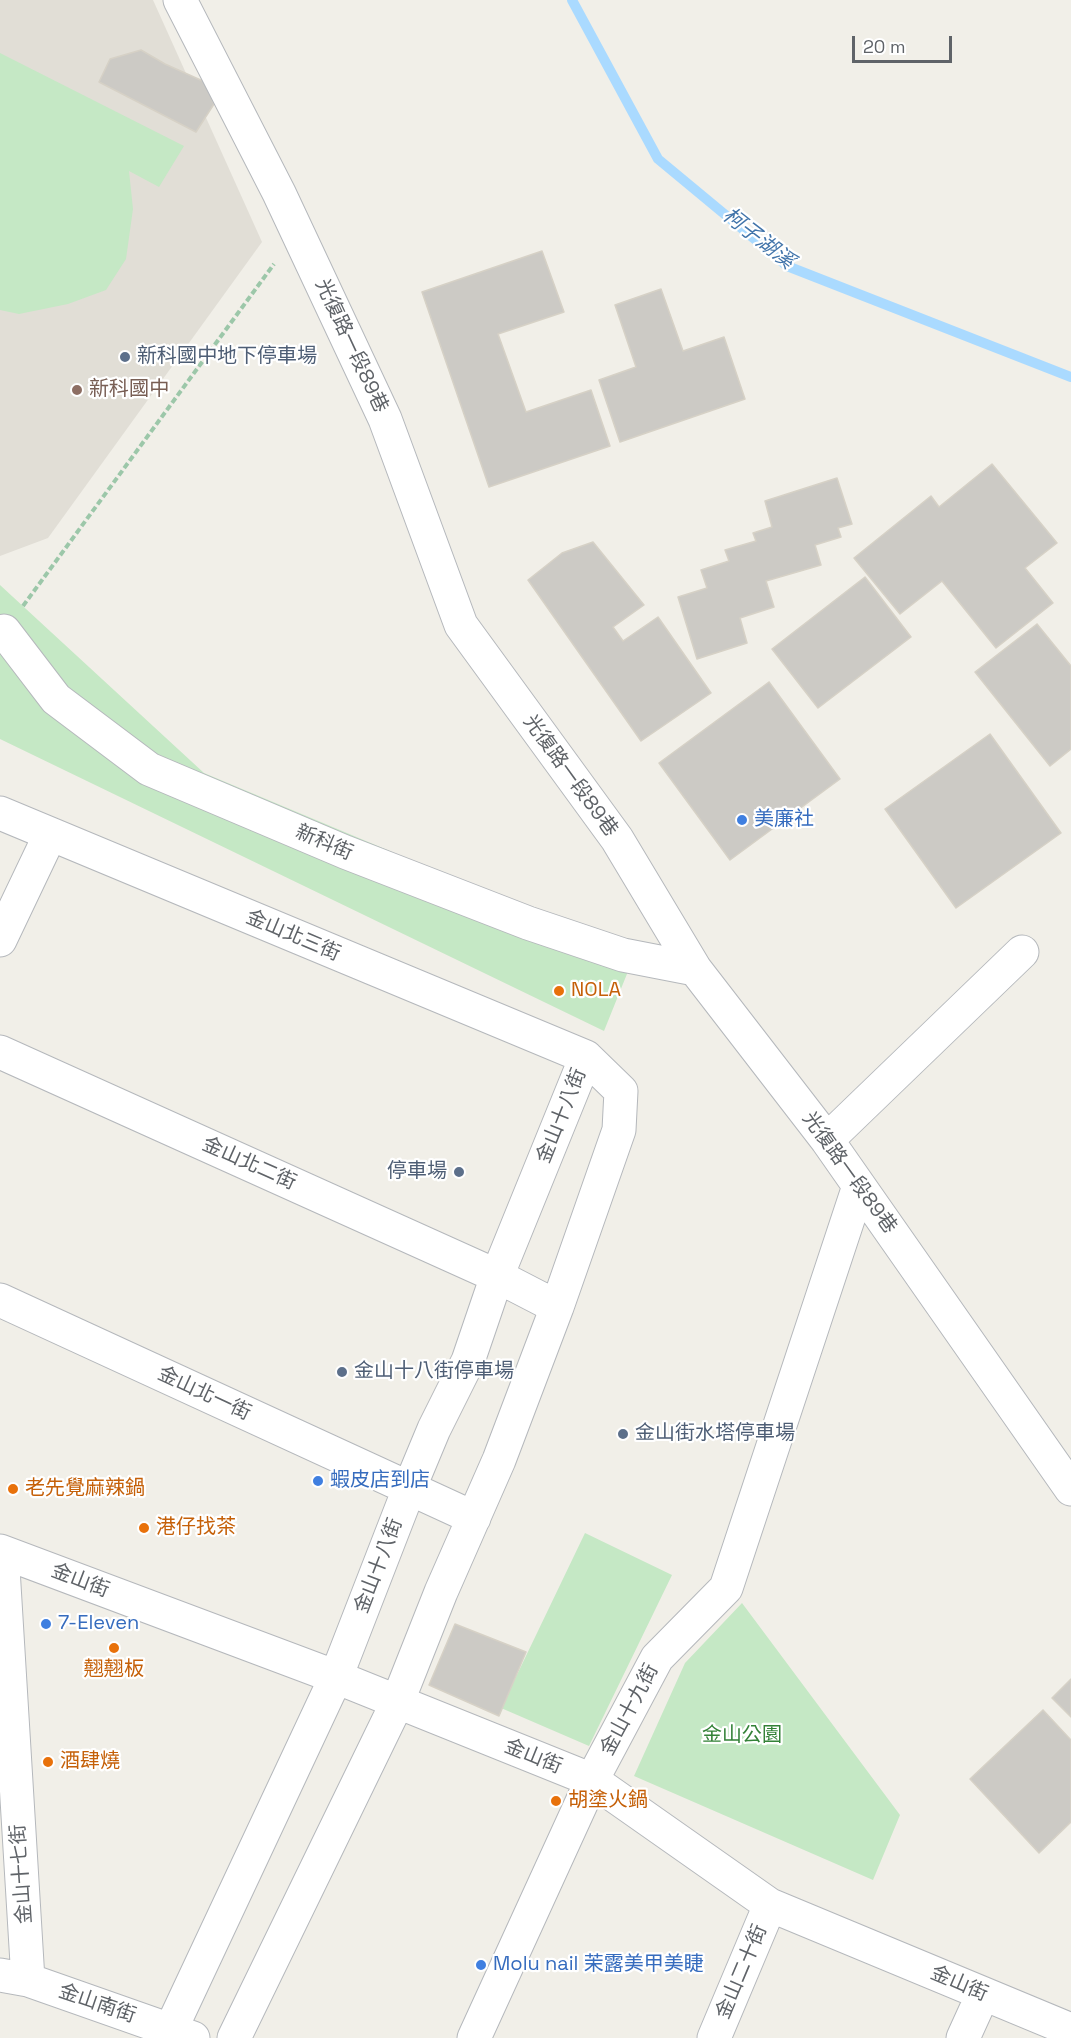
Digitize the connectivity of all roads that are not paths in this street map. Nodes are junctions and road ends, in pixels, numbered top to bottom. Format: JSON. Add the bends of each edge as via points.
{"nodes":[{"id":1,"x":180,"y":0,"type":"edge"},
{"id":2,"x":4,"y":631,"type":"road end"},
{"id":3,"x":0,"y":813,"type":"edge"},
{"id":4,"x":50,"y":835,"type":"junction"},
{"id":5,"x":0,"y":940,"type":"edge"},
{"id":6,"x":1022,"y":952,"type":"dead end"},
{"id":7,"x":694,"y":969,"type":"junction"},
{"id":8,"x":0,"y":1052,"type":"edge"},
{"id":9,"x":586,"y":1058,"type":"junction"},
{"id":10,"x":827,"y":1140,"type":"junction"},
{"id":11,"x":859,"y":1186,"type":"junction"},
{"id":12,"x":497,"y":1276,"type":"junction"},
{"id":13,"x":0,"y":1300,"type":"edge"},
{"id":14,"x":557,"y":1306,"type":"junction"},
{"id":15,"x":409,"y":1489,"type":"junction"},
{"id":16,"x":1071,"y":1489,"type":"edge"},
{"id":17,"x":474,"y":1518,"type":"junction"},
{"id":18,"x":1,"y":1551,"type":"edge"},
{"id":19,"x":336,"y":1677,"type":"junction"},
{"id":20,"x":396,"y":1703,"type":"junction"},
{"id":21,"x":592,"y":1780,"type":"junction"},
{"id":22,"x":770,"y":1905,"type":"junction"},
{"id":23,"x":14,"y":1978,"type":"edge"},
{"id":24,"x":983,"y":1994,"type":"junction"},
{"id":25,"x":1071,"y":2030,"type":"edge"},
{"id":26,"x":182,"y":2034,"type":"edge"},
{"id":27,"x":234,"y":2038,"type":"edge"},
{"id":28,"x":474,"y":2038,"type":"edge"},
{"id":29,"x":714,"y":2038,"type":"edge"},
{"id":30,"x":963,"y":2038,"type":"edge"}],
"edges":[{"from":1,"to":7,"type":"street","name":"光復路一段89巷","via":[[279,193],[385,419],[461,625],[617,839]]},
{"from":2,"to":7,"type":"street","name":"新科街","via":[[56,699],[149,769],[345,852],[528,922],[623,955]]},
{"from":3,"to":4,"type":"street","name":"金山北三街"},
{"from":4,"to":5,"type":"street"},
{"from":4,"to":9,"type":"street","name":"金山北三街"},
{"from":6,"to":10,"type":"street"},
{"from":7,"to":10,"type":"street","name":"光復路一段89巷"},
{"from":8,"to":12,"type":"street","name":"金山北二街"},
{"from":9,"to":12,"type":"street","name":"金山十八街"},
{"from":9,"to":14,"type":"street","name":"金山十八街","via":[[621,1091],[619,1130]]},
{"from":10,"to":11,"type":"street","name":"光復路一段89巷"},
{"from":11,"to":16,"type":"street","name":"光復路一段89巷"},
{"from":11,"to":21,"type":"street","name":"金山十九街","via":[[726,1588],[657,1658]]},
{"from":12,"to":14,"type":"street","name":"金山北二街"},
{"from":12,"to":15,"type":"street","name":"金山十八街","via":[[468,1361]]},
{"from":13,"to":15,"type":"street","name":"金山北一街"},
{"from":14,"to":17,"type":"street","name":"金山十八街"},
{"from":15,"to":17,"type":"street","name":"金山北一街"},
{"from":15,"to":19,"type":"street","name":"金山十八街"},
{"from":17,"to":20,"type":"street","name":"金山十八街"},
{"from":18,"to":19,"type":"street","name":"金山街"},
{"from":18,"to":23,"type":"street","name":"金山十七街"},
{"from":19,"to":20,"type":"street","name":"金山街"},
{"from":19,"to":26,"type":"street","name":"金山十八街"},
{"from":20,"to":21,"type":"street","name":"金山街"},
{"from":20,"to":27,"type":"street","name":"金山十八街"},
{"from":21,"to":22,"type":"street","name":"金山街"},
{"from":21,"to":28,"type":"street","name":"金山十九街"},
{"from":22,"to":24,"type":"street","name":"金山街"},
{"from":22,"to":29,"type":"street","name":"金山二十街"},
{"from":23,"to":26,"type":"street","name":"金山南街"},
{"from":24,"to":25,"type":"street","name":"金山街"},
{"from":24,"to":30,"type":"street"}]}
